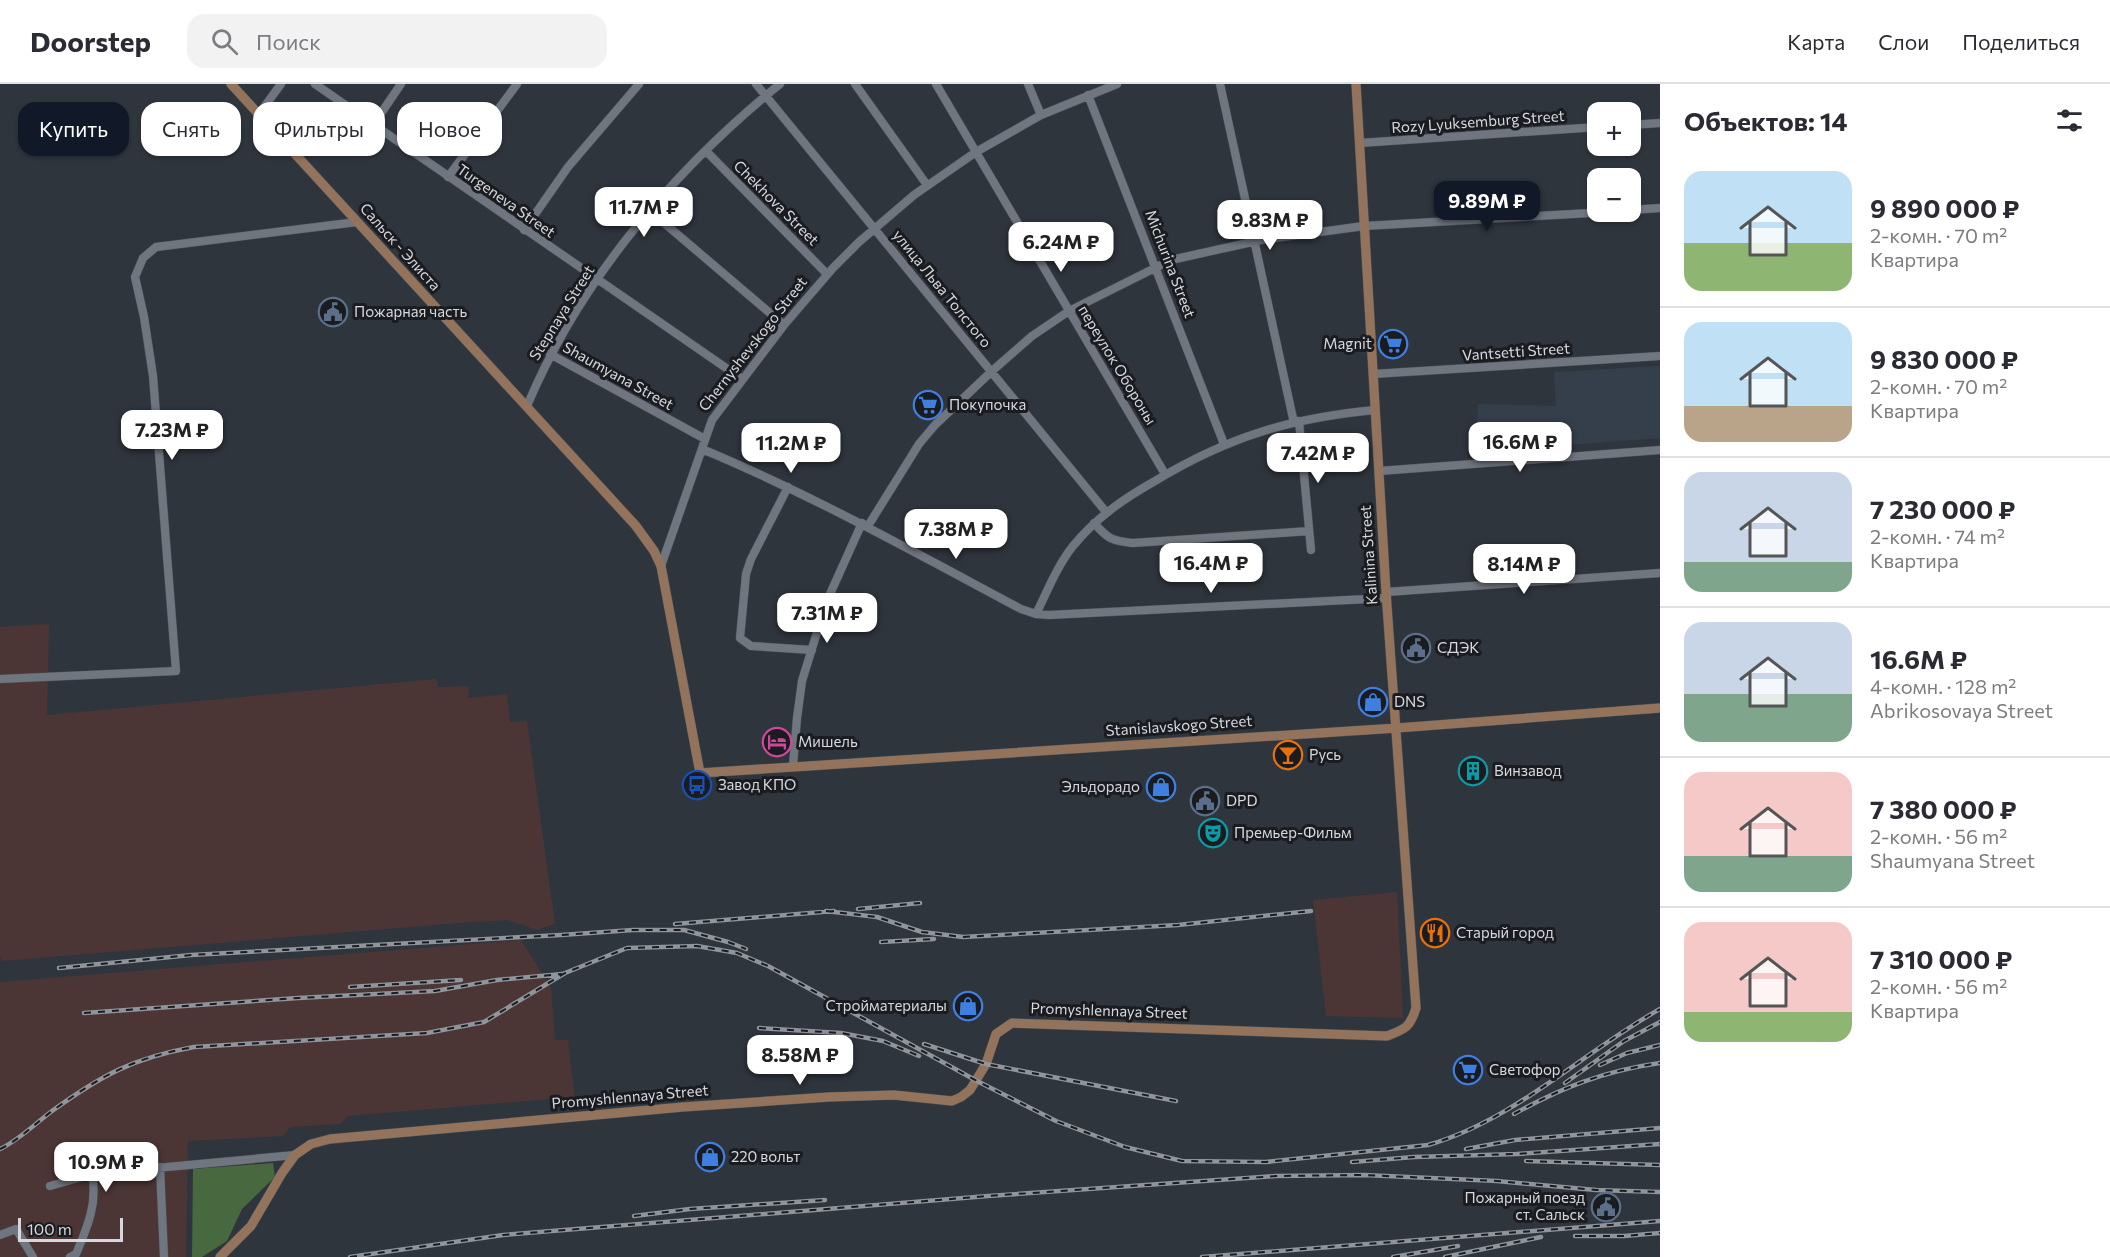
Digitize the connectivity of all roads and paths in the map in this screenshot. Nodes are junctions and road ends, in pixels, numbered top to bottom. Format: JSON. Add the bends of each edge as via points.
{"nodes":[{"id":1,"x":231,"y":84,"type":"edge"},
{"id":2,"x":281,"y":84,"type":"edge"},
{"id":3,"x":315,"y":84,"type":"edge"},
{"id":4,"x":401,"y":84,"type":"edge"},
{"id":5,"x":517,"y":84,"type":"edge"},
{"id":6,"x":639,"y":84,"type":"edge"},
{"id":7,"x":756,"y":84,"type":"edge"},
{"id":8,"x":780,"y":84,"type":"edge"},
{"id":9,"x":855,"y":84,"type":"edge"},
{"id":10,"x":936,"y":84,"type":"edge"},
{"id":11,"x":1028,"y":84,"type":"edge"},
{"id":12,"x":1117,"y":84,"type":"edge"},
{"id":13,"x":1220,"y":84,"type":"edge"},
{"id":14,"x":1356,"y":84,"type":"edge"},
{"id":15,"x":1088,"y":95,"type":"junction"},
{"id":16,"x":766,"y":96,"type":"junction"},
{"id":17,"x":268,"y":102,"type":"edge"},
{"id":18,"x":341,"y":102,"type":"edge"},
{"id":19,"x":385,"y":107,"type":"edge"},
{"id":20,"x":253,"y":108,"type":"edge"},
{"id":21,"x":1041,"y":115,"type":"junction"},
{"id":22,"x":1660,"y":123,"type":"edge"},
{"id":23,"x":1641,"y":124,"type":"edge"},
{"id":24,"x":1587,"y":128,"type":"edge"},
{"id":25,"x":385,"y":133,"type":"edge"},
{"id":26,"x":1360,"y":143,"type":"junction"},
{"id":27,"x":706,"y":151,"type":"junction"},
{"id":28,"x":976,"y":152,"type":"junction"},
{"id":29,"x":298,"y":156,"type":"edge"},
{"id":30,"x":448,"y":177,"type":"junction"},
{"id":31,"x":927,"y":185,"type":"junction"},
{"id":32,"x":1660,"y":208,"type":"edge"},
{"id":33,"x":1641,"y":209,"type":"edge"},
{"id":34,"x":651,"y":211,"type":"junction"},
{"id":35,"x":1587,"y":213,"type":"edge"},
{"id":36,"x":357,"y":222,"type":"junction"},
{"id":37,"x":1364,"y":226,"type":"junction"},
{"id":38,"x":874,"y":228,"type":"junction"},
{"id":39,"x":524,"y":230,"type":"junction"},
{"id":40,"x":1254,"y":241,"type":"junction"},
{"id":41,"x":1157,"y":267,"type":"junction"},
{"id":42,"x":827,"y":274,"type":"junction"},
{"id":43,"x":597,"y":280,"type":"junction"},
{"id":44,"x":1069,"y":311,"type":"junction"},
{"id":45,"x":784,"y":324,"type":"junction"},
{"id":46,"x":550,"y":354,"type":"junction"},
{"id":47,"x":1660,"y":356,"type":"edge"},
{"id":48,"x":992,"y":371,"type":"junction"},
{"id":49,"x":1373,"y":374,"type":"junction"},
{"id":50,"x":742,"y":379,"type":"junction"},
{"id":51,"x":526,"y":406,"type":"junction"},
{"id":52,"x":1375,"y":410,"type":"junction"},
{"id":53,"x":1296,"y":422,"type":"junction"},
{"id":54,"x":705,"y":439,"type":"junction"},
{"id":55,"x":1224,"y":444,"type":"junction"},
{"id":56,"x":702,"y":449,"type":"junction"},
{"id":57,"x":1660,"y":450,"type":"edge"},
{"id":58,"x":1379,"y":471,"type":"junction"},
{"id":59,"x":1166,"y":474,"type":"junction"},
{"id":60,"x":788,"y":487,"type":"junction"},
{"id":61,"x":1106,"y":512,"type":"junction"},
{"id":62,"x":1094,"y":523,"type":"junction"},
{"id":63,"x":865,"y":525,"type":"junction"},
{"id":64,"x":1309,"y":531,"type":"junction"},
{"id":65,"x":1311,"y":550,"type":"dead end"},
{"id":66,"x":661,"y":566,"type":"junction"},
{"id":67,"x":1660,"y":573,"type":"edge"},
{"id":68,"x":1386,"y":595,"type":"junction"},
{"id":69,"x":1036,"y":614,"type":"junction"},
{"id":70,"x":812,"y":650,"type":"junction"},
{"id":71,"x":0,"y":679,"type":"edge"},
{"id":72,"x":1660,"y":708,"type":"edge"},
{"id":73,"x":1397,"y":728,"type":"junction"},
{"id":74,"x":793,"y":766,"type":"junction"},
{"id":75,"x":700,"y":773,"type":"joint"},
{"id":76,"x":1411,"y":1023,"type":"joint"},
{"id":77,"x":296,"y":1155,"type":"junction"},
{"id":78,"x":160,"y":1167,"type":"junction"},
{"id":79,"x":92,"y":1174,"type":"junction"},
{"id":80,"x":50,"y":1186,"type":"dead end"},
{"id":81,"x":0,"y":1235,"type":"edge"},
{"id":82,"x":33,"y":1257,"type":"edge"},
{"id":83,"x":70,"y":1257,"type":"edge"},
{"id":84,"x":164,"y":1257,"type":"edge"},
{"id":85,"x":220,"y":1257,"type":"edge"}],
"edges":[{"from":1,"to":20,"type":"main road","name":"Сальск - Элиста"},
{"from":2,"to":17,"type":"street"},
{"from":3,"to":18,"type":"street","name":"Turgeneva Street"},
{"from":4,"to":19,"type":"street"},
{"from":5,"to":30,"type":"street"},
{"from":6,"to":39,"type":"street","via":[[568,167]]},
{"from":7,"to":16,"type":"street","name":"улица Льва Толстого"},
{"from":8,"to":16,"type":"street","name":"Stepnaya Street"},
{"from":9,"to":31,"type":"street"},
{"from":10,"to":28,"type":"street","name":"переулок Обороны"},
{"from":11,"to":21,"type":"street"},
{"from":12,"to":15,"type":"street","name":"Chernyshevskogo Street"},
{"from":13,"to":40,"type":"street"},
{"from":14,"to":26,"type":"main road","name":"Kalinina Street"},
{"from":15,"to":21,"type":"street","name":"Chernyshevskogo Street"},
{"from":15,"to":41,"type":"street","name":"Michurina Street"},
{"from":16,"to":27,"type":"street","name":"Stepnaya Street"},
{"from":16,"to":38,"type":"street","name":"улица Льва Толстого"},
{"from":21,"to":28,"type":"street","name":"Chernyshevskogo Street"},
{"from":22,"to":23,"type":"street"},
{"from":24,"to":26,"type":"street","name":"Rozy Lyuksemburg Street"},
{"from":25,"to":30,"type":"street","name":"Turgeneva Street"},
{"from":26,"to":37,"type":"main road","name":"Kalinina Street"},
{"from":27,"to":34,"type":"street","name":"Stepnaya Street"},
{"from":27,"to":42,"type":"street","name":"Chekhova Street"},
{"from":28,"to":31,"type":"street","name":"Chernyshevskogo Street"},
{"from":28,"to":44,"type":"street","name":"переулок Обороны"},
{"from":29,"to":36,"type":"main road","name":"Сальск - Элиста"},
{"from":30,"to":39,"type":"street","name":"Turgeneva Street"},
{"from":31,"to":38,"type":"street","name":"Chernyshevskogo Street"},
{"from":32,"to":33,"type":"street"},
{"from":34,"to":43,"type":"street","name":"Stepnaya Street"},
{"from":34,"to":45,"type":"street"},
{"from":35,"to":37,"type":"street"},
{"from":36,"to":51,"type":"main road","name":"Сальск - Элиста"},
{"from":36,"to":71,"type":"street","via":[[156,247],[143,258],[135,277],[153,376],[176,672]]},
{"from":37,"to":40,"type":"street"},
{"from":37,"to":49,"type":"main road","name":"Kalinina Street"},
{"from":38,"to":42,"type":"street","name":"Chernyshevskogo Street"},
{"from":38,"to":48,"type":"street","name":"улица Льва Толстого"},
{"from":39,"to":43,"type":"street","name":"Turgeneva Street"},
{"from":40,"to":41,"type":"street","via":[[1171,260]]},
{"from":40,"to":53,"type":"street"},
{"from":41,"to":44,"type":"street"},
{"from":41,"to":55,"type":"street","name":"Michurina Street"},
{"from":42,"to":45,"type":"street","name":"Chernyshevskogo Street"},
{"from":43,"to":46,"type":"street","name":"Stepnaya Street"},
{"from":43,"to":50,"type":"street","name":"Turgeneva Street"},
{"from":44,"to":48,"type":"street","via":[[1032,336]]},
{"from":44,"to":59,"type":"street","name":"переулок Обороны"},
{"from":45,"to":50,"type":"street","name":"Chernyshevskogo Street"},
{"from":46,"to":51,"type":"street","name":"Stepnaya Street"},
{"from":46,"to":54,"type":"street","name":"Shaumyana Street"},
{"from":47,"to":49,"type":"street","name":"Vantsetti Street"},
{"from":48,"to":61,"type":"street","name":"улица Льва Толстого"},
{"from":48,"to":63,"type":"street","via":[[919,444]]},
{"from":49,"to":52,"type":"main road","name":"Kalinina Street"},
{"from":50,"to":54,"type":"street","name":"Chernyshevskogo Street","via":[[712,420]]},
{"from":51,"to":66,"type":"main road","name":"Сальск - Элиста","via":[[636,526]]},
{"from":52,"to":53,"type":"street"},
{"from":52,"to":58,"type":"main road","name":"Kalinina Street"},
{"from":53,"to":55,"type":"street"},
{"from":53,"to":64,"type":"street"},
{"from":54,"to":56,"type":"street","name":"Chernyshevskogo Street"},
{"from":55,"to":59,"type":"street"},
{"from":56,"to":60,"type":"street"},
{"from":56,"to":66,"type":"street","name":"Chernyshevskogo Street"},
{"from":57,"to":58,"type":"street"},
{"from":58,"to":68,"type":"main road","name":"Kalinina Street"},
{"from":59,"to":61,"type":"street"},
{"from":60,"to":63,"type":"street"},
{"from":60,"to":70,"type":"street","via":[[751,558],[740,638],[751,646]]},
{"from":61,"to":62,"type":"street"},
{"from":62,"to":64,"type":"street","via":[[1114,541],[1133,543]]},
{"from":62,"to":69,"type":"street","via":[[1072,548]]},
{"from":63,"to":69,"type":"street"},
{"from":63,"to":70,"type":"street","via":[[826,603]]},
{"from":64,"to":65,"type":"street"},
{"from":66,"to":75,"type":"main road","name":"Chernyshevskogo Street"},
{"from":67,"to":68,"type":"street"},
{"from":68,"to":69,"type":"street"},
{"from":68,"to":73,"type":"main road","name":"Kalinina Street"},
{"from":70,"to":74,"type":"street","via":[[802,681]]},
{"from":72,"to":73,"type":"main road","name":"Stanislavskogo Street"},
{"from":73,"to":74,"type":"main road","name":"Stanislavskogo Street"},
{"from":73,"to":76,"type":"main road","name":"Kalinina Street","via":[[1416,1008]]},
{"from":74,"to":75,"type":"main road","name":"Stanislavskogo Street"},
{"from":76,"to":77,"type":"main road","name":"Promyshlennaya Street","via":[[1387,1036],[1012,1023],[996,1034],[986,1064],[970,1090],[951,1101],[894,1095],[683,1107],[330,1139],[311,1144]]},
{"from":77,"to":78,"type":"street"},
{"from":77,"to":85,"type":"main road","name":"Promyshlennaya Street","via":[[251,1226]]},
{"from":78,"to":79,"type":"street"},
{"from":78,"to":84,"type":"street"},
{"from":79,"to":80,"type":"street"},
{"from":79,"to":83,"type":"street","via":[[89,1223],[76,1254]]},
{"from":81,"to":82,"type":"street","via":[[16,1229]]}]}
